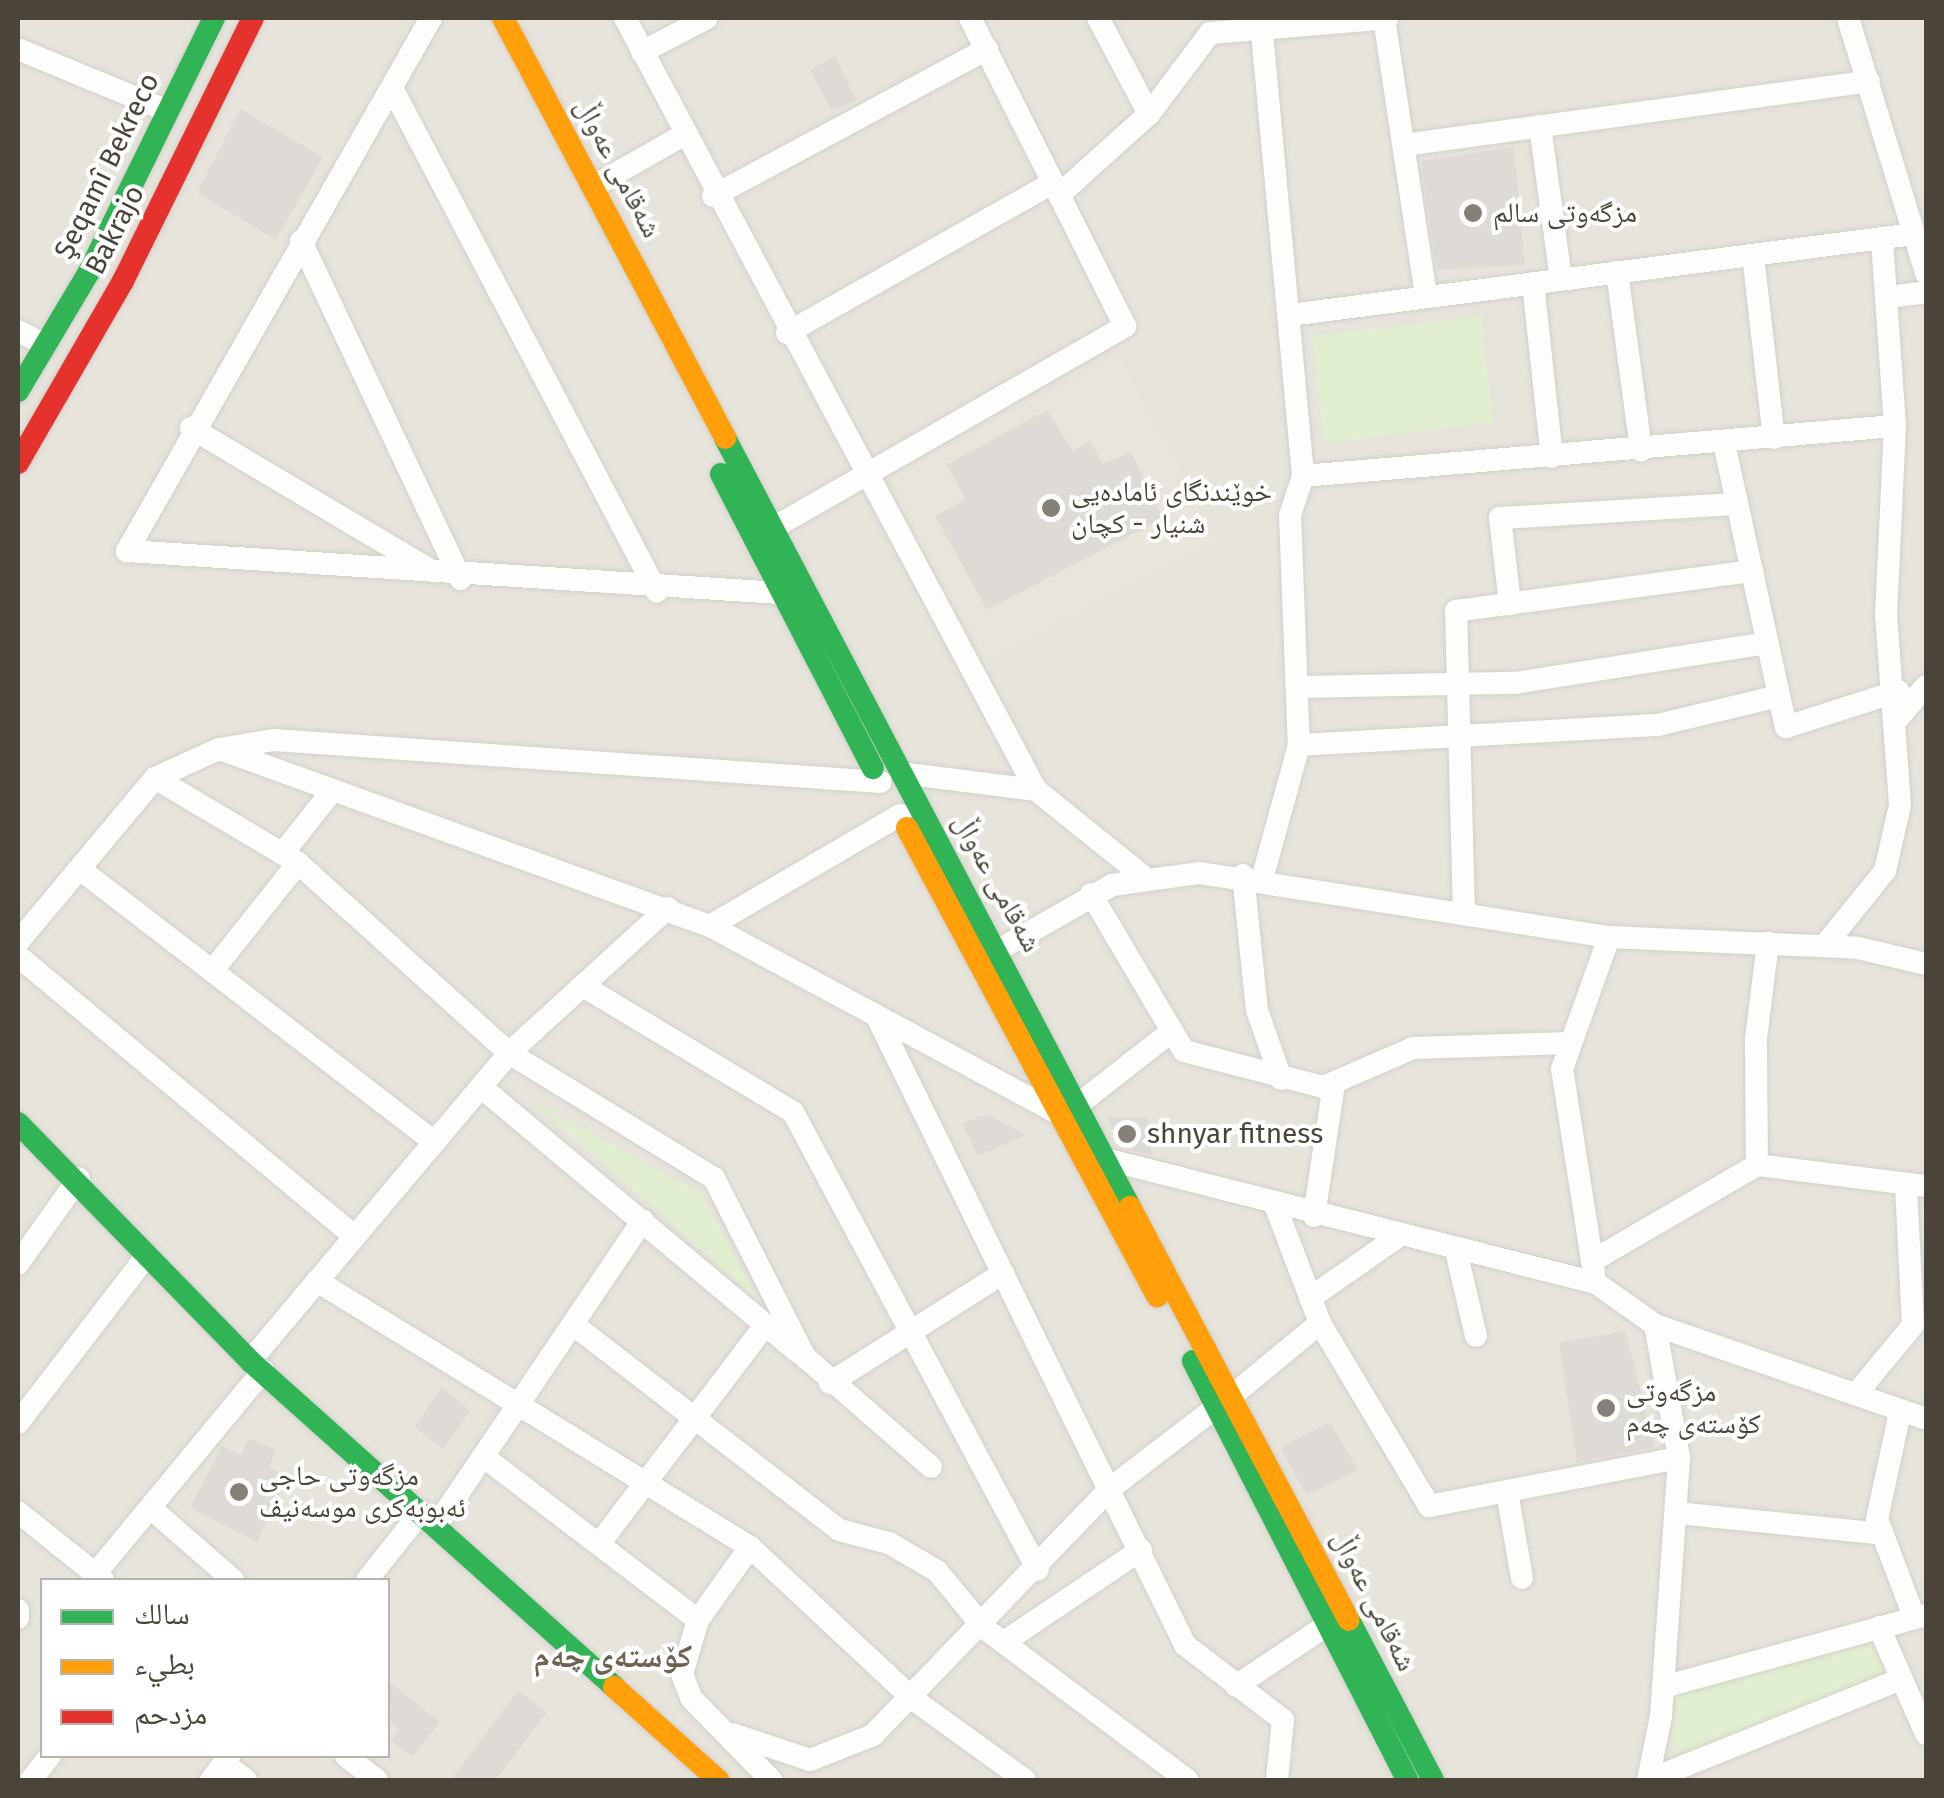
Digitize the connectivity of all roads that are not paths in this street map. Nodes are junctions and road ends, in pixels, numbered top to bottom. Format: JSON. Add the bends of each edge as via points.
{"nodes":[{"id":1,"x":214,"y":18,"type":"edge"},
{"id":2,"x":253,"y":18,"type":"edge"},
{"id":3,"x":431,"y":18,"type":"edge"},
{"id":4,"x":484,"y":18,"type":"edge"},
{"id":5,"x":503,"y":18,"type":"edge"},
{"id":6,"x":624,"y":18,"type":"edge"},
{"id":7,"x":707,"y":18,"type":"edge"},
{"id":8,"x":970,"y":18,"type":"edge"},
{"id":9,"x":1098,"y":18,"type":"edge"},
{"id":10,"x":1386,"y":18,"type":"edge"},
{"id":11,"x":1848,"y":18,"type":"edge"},
{"id":12,"x":1206,"y":25,"type":"edge"},
{"id":13,"x":1262,"y":34,"type":"junction"},
{"id":14,"x":18,"y":49,"type":"edge"},
{"id":15,"x":987,"y":49,"type":"junction"},
{"id":16,"x":642,"y":52,"type":"junction"},
{"id":17,"x":1869,"y":81,"type":"junction"},
{"id":18,"x":392,"y":88,"type":"junction"},
{"id":19,"x":168,"y":111,"type":"junction"},
{"id":20,"x":1150,"y":114,"type":"junction"},
{"id":21,"x":1540,"y":126,"type":"junction"},
{"id":22,"x":680,"y":137,"type":"junction"},
{"id":23,"x":1404,"y":145,"type":"junction"},
{"id":24,"x":594,"y":186,"type":"junction"},
{"id":25,"x":1056,"y":189,"type":"junction"},
{"id":26,"x":713,"y":196,"type":"junction"},
{"id":27,"x":1914,"y":234,"type":"junction"},
{"id":28,"x":1882,"y":238,"type":"junction"},
{"id":29,"x":301,"y":241,"type":"junction"},
{"id":30,"x":1753,"y":255,"type":"junction"},
{"id":31,"x":1617,"y":272,"type":"junction"},
{"id":32,"x":1926,"y":273,"type":"edge"},
{"id":33,"x":1561,"y":279,"type":"junction"},
{"id":34,"x":1533,"y":283,"type":"junction"},
{"id":35,"x":1926,"y":292,"type":"edge"},
{"id":36,"x":1426,"y":296,"type":"junction"},
{"id":37,"x":1888,"y":296,"type":"junction"},
{"id":38,"x":1290,"y":316,"type":"junction"},
{"id":39,"x":18,"y":331,"type":"edge"},
{"id":40,"x":787,"y":333,"type":"junction"},
{"id":41,"x":45,"y":345,"type":"junction"},
{"id":42,"x":18,"y":391,"type":"edge"},
{"id":43,"x":1895,"y":426,"type":"junction"},
{"id":44,"x":190,"y":428,"type":"junction"},
{"id":45,"x":1774,"y":438,"type":"junction"},
{"id":46,"x":1724,"y":443,"type":"junction"},
{"id":47,"x":1641,"y":450,"type":"junction"},
{"id":48,"x":1552,"y":457,"type":"junction"},
{"id":49,"x":18,"y":463,"type":"edge"},
{"id":50,"x":1303,"y":476,"type":"junction"},
{"id":51,"x":864,"y":478,"type":"junction"},
{"id":52,"x":1737,"y":504,"type":"junction"},
{"id":53,"x":773,"y":528,"type":"junction"},
{"id":54,"x":1752,"y":571,"type":"junction"},
{"id":55,"x":437,"y":574,"type":"junction"},
{"id":56,"x":462,"y":579,"type":"junction"},
{"id":57,"x":657,"y":592,"type":"junction"},
{"id":58,"x":780,"y":594,"type":"junction"},
{"id":59,"x":1510,"y":604,"type":"junction"},
{"id":60,"x":1768,"y":644,"type":"junction"},
{"id":61,"x":1458,"y":686,"type":"junction"},
{"id":62,"x":1926,"y":686,"type":"edge"},
{"id":63,"x":1300,"y":687,"type":"junction"},
{"id":64,"x":1898,"y":691,"type":"junction"},
{"id":65,"x":1780,"y":696,"type":"junction"},
{"id":66,"x":1899,"y":717,"type":"junction"},
{"id":67,"x":1460,"y":736,"type":"junction"},
{"id":68,"x":1299,"y":744,"type":"junction"},
{"id":69,"x":218,"y":749,"type":"junction"},
{"id":70,"x":155,"y":778,"type":"junction"},
{"id":71,"x":891,"y":778,"type":"junction"},
{"id":72,"x":1036,"y":790,"type":"junction"},
{"id":73,"x":332,"y":792,"type":"junction"},
{"id":74,"x":900,"y":814,"type":"junction"},
{"id":75,"x":290,"y":858,"type":"junction"},
{"id":76,"x":81,"y":870,"type":"junction"},
{"id":77,"x":1142,"y":876,"type":"junction"},
{"id":78,"x":1253,"y":876,"type":"junction"},
{"id":79,"x":1091,"y":894,"type":"junction"},
{"id":80,"x":668,"y":908,"type":"junction"},
{"id":81,"x":1464,"y":914,"type":"junction"},
{"id":82,"x":710,"y":926,"type":"junction"},
{"id":83,"x":1610,"y":938,"type":"junction"},
{"id":84,"x":18,"y":942,"type":"edge"},
{"id":85,"x":1768,"y":943,"type":"junction"},
{"id":86,"x":1825,"y":945,"type":"junction"},
{"id":87,"x":1000,"y":949,"type":"junction"},
{"id":88,"x":18,"y":956,"type":"edge"},
{"id":89,"x":1926,"y":964,"type":"edge"},
{"id":90,"x":213,"y":970,"type":"junction"},
{"id":91,"x":584,"y":986,"type":"junction"},
{"id":92,"x":876,"y":1016,"type":"junction"},
{"id":93,"x":1172,"y":1031,"type":"junction"},
{"id":94,"x":1568,"y":1044,"type":"junction"},
{"id":95,"x":509,"y":1053,"type":"junction"},
{"id":96,"x":1281,"y":1079,"type":"junction"},
{"id":97,"x":1334,"y":1084,"type":"junction"},
{"id":98,"x":481,"y":1087,"type":"junction"},
{"id":99,"x":1080,"y":1103,"type":"junction"},
{"id":100,"x":1054,"y":1111,"type":"junction"},
{"id":101,"x":18,"y":1123,"type":"edge"},
{"id":102,"x":434,"y":1142,"type":"junction"},
{"id":103,"x":1079,"y":1155,"type":"junction"},
{"id":104,"x":1108,"y":1158,"type":"junction"},
{"id":105,"x":1757,"y":1165,"type":"junction"},
{"id":106,"x":80,"y":1178,"type":"junction"},
{"id":107,"x":1916,"y":1188,"type":"edge"},
{"id":108,"x":1275,"y":1205,"type":"junction"},
{"id":109,"x":1314,"y":1216,"type":"junction"},
{"id":110,"x":644,"y":1220,"type":"junction"},
{"id":111,"x":354,"y":1236,"type":"junction"},
{"id":112,"x":1396,"y":1238,"type":"junction"},
{"id":113,"x":22,"y":1248,"type":"edge"},
{"id":114,"x":1457,"y":1255,"type":"junction"},
{"id":115,"x":146,"y":1258,"type":"junction"},
{"id":116,"x":1594,"y":1272,"type":"junction"},
{"id":117,"x":1003,"y":1273,"type":"junction"},
{"id":118,"x":317,"y":1280,"type":"junction"},
{"id":119,"x":1310,"y":1298,"type":"junction"},
{"id":120,"x":1320,"y":1323,"type":"junction"},
{"id":121,"x":574,"y":1325,"type":"junction"},
{"id":122,"x":1655,"y":1325,"type":"junction"},
{"id":123,"x":764,"y":1327,"type":"junction"},
{"id":124,"x":914,"y":1335,"type":"junction"},
{"id":125,"x":1476,"y":1336,"type":"dead end"},
{"id":126,"x":805,"y":1358,"type":"junction"},
{"id":127,"x":256,"y":1366,"type":"junction"},
{"id":128,"x":830,"y":1383,"type":"junction"},
{"id":129,"x":1856,"y":1394,"type":"junction"},
{"id":130,"x":524,"y":1400,"type":"junction"},
{"id":131,"x":1225,"y":1401,"type":"junction"},
{"id":132,"x":1900,"y":1412,"type":"junction"},
{"id":133,"x":1926,"y":1419,"type":"edge"},
{"id":134,"x":695,"y":1422,"type":"junction"},
{"id":135,"x":18,"y":1423,"type":"edge"},
{"id":136,"x":484,"y":1457,"type":"junction"},
{"id":137,"x":1679,"y":1458,"type":"junction"},
{"id":138,"x":931,"y":1468,"type":"dead end"},
{"id":139,"x":651,"y":1484,"type":"junction"},
{"id":140,"x":1112,"y":1487,"type":"junction"},
{"id":141,"x":1507,"y":1492,"type":"junction"},
{"id":142,"x":18,"y":1512,"type":"edge"},
{"id":143,"x":154,"y":1512,"type":"junction"},
{"id":144,"x":1677,"y":1513,"type":"junction"},
{"id":145,"x":428,"y":1520,"type":"junction"},
{"id":146,"x":1882,"y":1534,"type":"junction"},
{"id":147,"x":598,"y":1544,"type":"junction"},
{"id":148,"x":750,"y":1547,"type":"junction"},
{"id":149,"x":1141,"y":1550,"type":"junction"},
{"id":150,"x":1038,"y":1570,"type":"junction"},
{"id":151,"x":99,"y":1578,"type":"edge"},
{"id":152,"x":231,"y":1578,"type":"edge"},
{"id":153,"x":369,"y":1578,"type":"edge"},
{"id":154,"x":1522,"y":1578,"type":"dead end"},
{"id":155,"x":18,"y":1610,"type":"edge"},
{"id":156,"x":1920,"y":1616,"type":"edge"},
{"id":157,"x":18,"y":1618,"type":"edge"},
{"id":158,"x":698,"y":1620,"type":"junction"},
{"id":159,"x":1327,"y":1625,"type":"junction"},
{"id":160,"x":1878,"y":1627,"type":"junction"},
{"id":161,"x":984,"y":1628,"type":"junction"},
{"id":162,"x":1004,"y":1642,"type":"junction"},
{"id":163,"x":1902,"y":1679,"type":"junction"},
{"id":164,"x":1236,"y":1686,"type":"junction"},
{"id":165,"x":1663,"y":1687,"type":"junction"},
{"id":166,"x":914,"y":1699,"type":"junction"},
{"id":167,"x":732,"y":1734,"type":"junction"},
{"id":168,"x":1926,"y":1734,"type":"edge"},
{"id":169,"x":48,"y":1758,"type":"edge"},
{"id":170,"x":349,"y":1758,"type":"edge"},
{"id":171,"x":221,"y":1766,"type":"edge"},
{"id":172,"x":31,"y":1780,"type":"edge"},
{"id":173,"x":246,"y":1780,"type":"edge"},
{"id":174,"x":377,"y":1780,"type":"edge"},
{"id":175,"x":718,"y":1780,"type":"edge"},
{"id":176,"x":770,"y":1780,"type":"edge"},
{"id":177,"x":1025,"y":1780,"type":"edge"},
{"id":178,"x":1188,"y":1780,"type":"edge"},
{"id":179,"x":1277,"y":1780,"type":"edge"},
{"id":180,"x":1407,"y":1780,"type":"edge"},
{"id":181,"x":1433,"y":1780,"type":"edge"},
{"id":182,"x":1649,"y":1780,"type":"edge"}],
"edges":[{"from":1,"to":19,"type":"main road","name":"Şeqamî Bekreco"},
{"from":2,"to":49,"type":"main road","name":"Bakrajo","via":[[123,281]]},
{"from":3,"to":18,"type":"street"},
{"from":4,"to":58,"type":"main road","name":"شەقامی عەواڵ"},
{"from":5,"to":24,"type":"main road","name":"شەقامی عەواڵ"},
{"from":6,"to":16,"type":"street"},
{"from":7,"to":16,"type":"street"},
{"from":8,"to":15,"type":"street"},
{"from":9,"to":20,"type":"street"},
{"from":10,"to":13,"type":"street"},
{"from":10,"to":23,"type":"street"},
{"from":11,"to":17,"type":"street"},
{"from":12,"to":13,"type":"street"},
{"from":12,"to":20,"type":"street"},
{"from":13,"to":38,"type":"street"},
{"from":14,"to":19,"type":"street"},
{"from":15,"to":25,"type":"street"},
{"from":15,"to":26,"type":"street"},
{"from":16,"to":22,"type":"street"},
{"from":17,"to":21,"type":"street"},
{"from":17,"to":27,"type":"street"},
{"from":18,"to":29,"type":"street"},
{"from":18,"to":57,"type":"street"},
{"from":19,"to":41,"type":"main road","name":"Şeqamî Bekreco"},
{"from":20,"to":25,"type":"street"},
{"from":21,"to":23,"type":"street"},
{"from":21,"to":33,"type":"street"},
{"from":22,"to":24,"type":"street"},
{"from":22,"to":26,"type":"street"},
{"from":23,"to":36,"type":"street"},
{"from":24,"to":53,"type":"main road","name":"شەقامی عەواڵ"},
{"from":25,"to":40,"type":"street"},
{"from":25,"to":51,"type":"street","via":[[1125,326]]},
{"from":26,"to":40,"type":"street"},
{"from":27,"to":28,"type":"street"},
{"from":27,"to":32,"type":"street"},
{"from":28,"to":30,"type":"street"},
{"from":28,"to":37,"type":"street"},
{"from":29,"to":44,"type":"street"},
{"from":29,"to":56,"type":"street"},
{"from":30,"to":31,"type":"street"},
{"from":30,"to":45,"type":"street"},
{"from":31,"to":33,"type":"street"},
{"from":31,"to":47,"type":"street"},
{"from":33,"to":34,"type":"street"},
{"from":34,"to":36,"type":"street"},
{"from":34,"to":48,"type":"street"},
{"from":35,"to":37,"type":"street"},
{"from":36,"to":38,"type":"street"},
{"from":37,"to":43,"type":"street"},
{"from":38,"to":50,"type":"street"},
{"from":39,"to":41,"type":"street"},
{"from":40,"to":51,"type":"street"},
{"from":41,"to":42,"type":"main road","name":"Şeqamî Bekreco"},
{"from":43,"to":45,"type":"street"},
{"from":43,"to":64,"type":"street","via":[[1886,616]]},
{"from":44,"to":55,"type":"street"},
{"from":44,"to":55,"type":"street","via":[[127,550]]},
{"from":45,"to":46,"type":"street"},
{"from":46,"to":47,"type":"street"},
{"from":46,"to":52,"type":"street"},
{"from":47,"to":48,"type":"street"},
{"from":48,"to":50,"type":"street"},
{"from":50,"to":63,"type":"street","via":[[1290,515]]},
{"from":51,"to":53,"type":"street"},
{"from":51,"to":72,"type":"street"},
{"from":52,"to":54,"type":"street"},
{"from":52,"to":59,"type":"street","via":[[1500,518]]},
{"from":53,"to":71,"type":"main road","name":"شەقامی عەواڵ"},
{"from":54,"to":59,"type":"street"},
{"from":54,"to":60,"type":"street"},
{"from":55,"to":56,"type":"street"},
{"from":56,"to":57,"type":"street"},
{"from":57,"to":58,"type":"street"},
{"from":58,"to":71,"type":"main road","name":"شەقامی عەواڵ"},
{"from":59,"to":61,"type":"street","via":[[1456,611]]},
{"from":60,"to":61,"type":"street","via":[[1674,664]]},
{"from":60,"to":65,"type":"street"},
{"from":61,"to":63,"type":"street"},
{"from":61,"to":67,"type":"street"},
{"from":62,"to":66,"type":"street"},
{"from":63,"to":68,"type":"street"},
{"from":64,"to":65,"type":"street","via":[[1786,727]]},
{"from":64,"to":66,"type":"street"},
{"from":65,"to":67,"type":"street","via":[[1658,724]]},
{"from":66,"to":86,"type":"street","via":[[1893,847]]},
{"from":67,"to":68,"type":"street"},
{"from":67,"to":81,"type":"street"},
{"from":68,"to":78,"type":"street"},
{"from":69,"to":70,"type":"street"},
{"from":69,"to":71,"type":"street","via":[[274,740]]},
{"from":69,"to":73,"type":"street"},
{"from":70,"to":75,"type":"street"},
{"from":70,"to":76,"type":"street"},
{"from":71,"to":72,"type":"street"},
{"from":71,"to":74,"type":"main road","name":"شەقامی عەواڵ"},
{"from":71,"to":87,"type":"main road","name":"شەقامی عەواڵ"},
{"from":72,"to":77,"type":"street"},
{"from":73,"to":75,"type":"street"},
{"from":73,"to":80,"type":"street"},
{"from":74,"to":82,"type":"street"},
{"from":74,"to":100,"type":"main road","name":"شەقامی عەواڵ"},
{"from":75,"to":90,"type":"street"},
{"from":75,"to":95,"type":"street"},
{"from":76,"to":84,"type":"street"},
{"from":76,"to":90,"type":"street"},
{"from":77,"to":78,"type":"street"},
{"from":77,"to":79,"type":"street"},
{"from":78,"to":81,"type":"street"},
{"from":78,"to":96,"type":"street","via":[[1258,1010]]},
{"from":79,"to":87,"type":"street"},
{"from":79,"to":93,"type":"street"},
{"from":80,"to":82,"type":"street"},
{"from":80,"to":91,"type":"street"},
{"from":81,"to":83,"type":"street"},
{"from":82,"to":92,"type":"street"},
{"from":83,"to":85,"type":"street"},
{"from":83,"to":94,"type":"street"},
{"from":85,"to":86,"type":"street"},
{"from":85,"to":105,"type":"street","via":[[1756,1039]]},
{"from":86,"to":89,"type":"street"},
{"from":87,"to":99,"type":"main road","name":"شەقامی عەواڵ"},
{"from":88,"to":111,"type":"street"},
{"from":90,"to":102,"type":"street"},
{"from":91,"to":95,"type":"street"},
{"from":91,"to":124,"type":"street","via":[[793,1112]]},
{"from":92,"to":100,"type":"street"},
{"from":92,"to":117,"type":"street"},
{"from":93,"to":96,"type":"street","via":[[1184,1051]]},
{"from":93,"to":99,"type":"street"},
{"from":94,"to":97,"type":"street","via":[[1413,1048]]},
{"from":94,"to":116,"type":"street","via":[[1562,1069]]},
{"from":95,"to":98,"type":"street"},
{"from":95,"to":126,"type":"street","via":[[714,1178]]},
{"from":96,"to":97,"type":"street"},
{"from":97,"to":109,"type":"street"},
{"from":98,"to":102,"type":"street"},
{"from":98,"to":110,"type":"street"},
{"from":99,"to":104,"type":"main road","name":"شەقامی عەواڵ"},
{"from":100,"to":103,"type":"main road","name":"شەقامی عەواڵ"},
{"from":101,"to":106,"type":"main road"},
{"from":102,"to":111,"type":"street"},
{"from":103,"to":104,"type":"street"},
{"from":103,"to":131,"type":"main road","name":"شەقامی عەواڵ"},
{"from":104,"to":108,"type":"street"},
{"from":104,"to":131,"type":"main road","name":"شەقامی عەواڵ"},
{"from":105,"to":107,"type":"street"},
{"from":105,"to":116,"type":"street"},
{"from":106,"to":113,"type":"street"},
{"from":106,"to":115,"type":"main road"},
{"from":107,"to":129,"type":"street","via":[[1913,1325]]},
{"from":108,"to":109,"type":"street"},
{"from":108,"to":119,"type":"street"},
{"from":109,"to":112,"type":"street"},
{"from":110,"to":121,"type":"street"},
{"from":110,"to":123,"type":"street"},
{"from":111,"to":118,"type":"street"},
{"from":112,"to":114,"type":"street"},
{"from":112,"to":119,"type":"street"},
{"from":114,"to":116,"type":"street"},
{"from":114,"to":125,"type":"street"},
{"from":115,"to":127,"type":"main road"},
{"from":115,"to":135,"type":"street"},
{"from":116,"to":122,"type":"street"},
{"from":117,"to":124,"type":"street"},
{"from":117,"to":140,"type":"street"},
{"from":118,"to":127,"type":"street"},
{"from":118,"to":130,"type":"street"},
{"from":119,"to":120,"type":"street"},
{"from":120,"to":131,"type":"street"},
{"from":120,"to":141,"type":"street","via":[[1429,1506]]},
{"from":121,"to":130,"type":"street"},
{"from":121,"to":134,"type":"street"},
{"from":122,"to":129,"type":"street"},
{"from":122,"to":137,"type":"street"},
{"from":123,"to":126,"type":"street"},
{"from":123,"to":134,"type":"street"},
{"from":124,"to":128,"type":"street"},
{"from":124,"to":150,"type":"street"},
{"from":126,"to":128,"type":"street"},
{"from":127,"to":143,"type":"street"},
{"from":127,"to":145,"type":"main road"},
{"from":128,"to":138,"type":"street"},
{"from":129,"to":132,"type":"street"},
{"from":130,"to":136,"type":"street"},
{"from":130,"to":139,"type":"street"},
{"from":131,"to":140,"type":"street"},
{"from":131,"to":159,"type":"main road","name":"شەقامی عەواڵ"},
{"from":131,"to":181,"type":"main road","name":"شەقامی عەواڵ"},
{"from":132,"to":133,"type":"street"},
{"from":132,"to":146,"type":"street","via":[[1877,1519]]},
{"from":134,"to":139,"type":"street"},
{"from":134,"to":161,"type":"street","via":[[839,1530],[890,1543],[937,1571]]},
{"from":136,"to":145,"type":"street"},
{"from":136,"to":147,"type":"street"},
{"from":137,"to":141,"type":"street"},
{"from":137,"to":144,"type":"street"},
{"from":139,"to":147,"type":"street"},
{"from":139,"to":148,"type":"street"},
{"from":140,"to":149,"type":"street"},
{"from":140,"to":150,"type":"street"},
{"from":141,"to":154,"type":"street"},
{"from":142,"to":151,"type":"street"},
{"from":143,"to":151,"type":"street"},
{"from":143,"to":152,"type":"street"},
{"from":144,"to":146,"type":"street"},
{"from":144,"to":165,"type":"street"},
{"from":145,"to":153,"type":"street"},
{"from":145,"to":175,"type":"main road"},
{"from":146,"to":156,"type":"street"},
{"from":147,"to":158,"type":"street"},
{"from":148,"to":158,"type":"street"},
{"from":148,"to":166,"type":"street"},
{"from":149,"to":162,"type":"street"},
{"from":149,"to":164,"type":"street","via":[[1184,1645]]},
{"from":150,"to":161,"type":"street"},
{"from":155,"to":157,"type":"street"},
{"from":156,"to":160,"type":"street"},
{"from":158,"to":167,"type":"street","via":[[684,1684]]},
{"from":159,"to":164,"type":"street"},
{"from":159,"to":180,"type":"main road","name":"شەقامی عەواڵ"},
{"from":160,"to":163,"type":"street"},
{"from":160,"to":165,"type":"street"},
{"from":161,"to":162,"type":"street"},
{"from":161,"to":166,"type":"street"},
{"from":162,"to":178,"type":"street"},
{"from":163,"to":168,"type":"street"},
{"from":163,"to":182,"type":"street"},
{"from":164,"to":179,"type":"street","via":[[1283,1720]]},
{"from":165,"to":182,"type":"street"},
{"from":166,"to":167,"type":"street","via":[[874,1735],[826,1757],[788,1757]]},
{"from":166,"to":177,"type":"street"},
{"from":167,"to":176,"type":"street"},
{"from":169,"to":172,"type":"street"},
{"from":170,"to":174,"type":"street"},
{"from":171,"to":173,"type":"street"}]}
